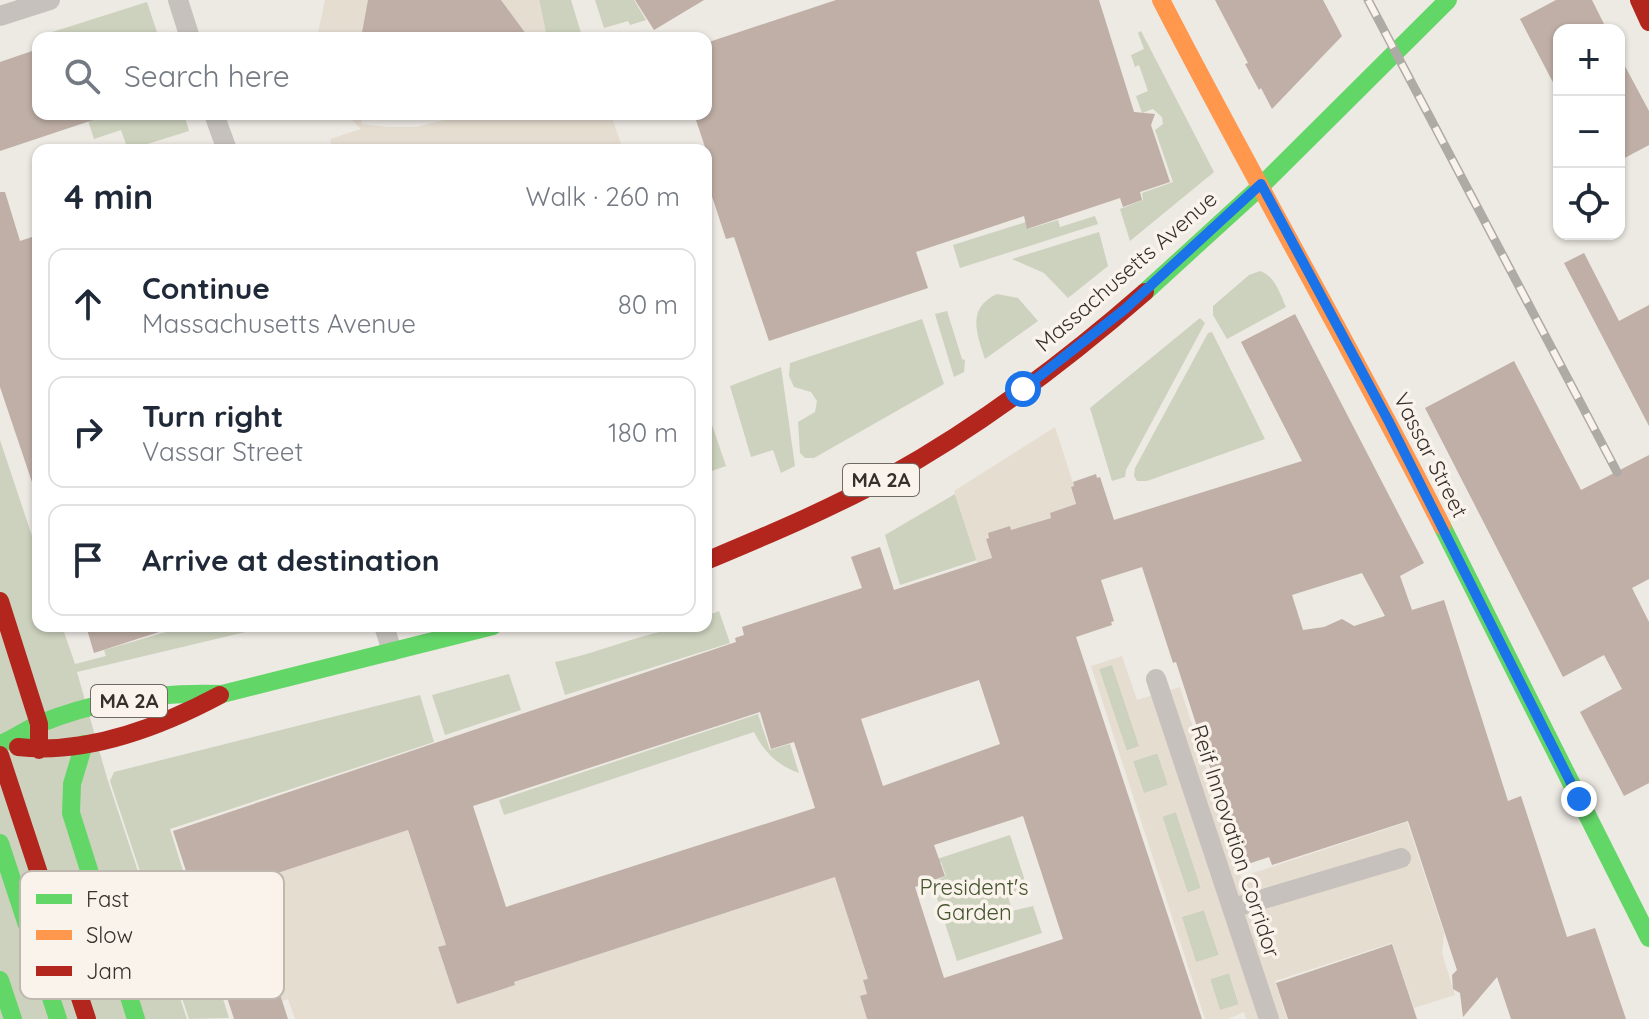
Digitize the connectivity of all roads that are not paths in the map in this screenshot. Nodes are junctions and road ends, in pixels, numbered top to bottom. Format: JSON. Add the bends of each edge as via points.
{"nodes":[{"id":1,"x":50,"y":0,"type":"edge"},
{"id":2,"x":178,"y":0,"type":"edge"},
{"id":3,"x":1161,"y":0,"type":"edge"},
{"id":4,"x":1448,"y":0,"type":"edge"},
{"id":5,"x":1639,"y":0,"type":"edge"},
{"id":6,"x":0,"y":16,"type":"edge"},
{"id":7,"x":1649,"y":22,"type":"edge"},
{"id":8,"x":188,"y":32,"type":"edge"},
{"id":9,"x":216,"y":120,"type":"edge"},
{"id":10,"x":225,"y":144,"type":"edge"},
{"id":11,"x":1261,"y":184,"type":"junction"},
{"id":12,"x":712,"y":559,"type":"edge"},
{"id":13,"x":0,"y":601,"type":"edge"},
{"id":14,"x":386,"y":632,"type":"edge"},
{"id":15,"x":469,"y":632,"type":"edge"},
{"id":16,"x":392,"y":651,"type":"junction"},
{"id":17,"x":1156,"y":679,"type":"dead end"},
{"id":18,"x":222,"y":694,"type":"junction"},
{"id":19,"x":39,"y":724,"type":"junction"},
{"id":20,"x":84,"y":744,"type":"junction"},
{"id":21,"x":14,"y":746,"type":"edge"},
{"id":22,"x":0,"y":843,"type":"edge"},
{"id":23,"x":1401,"y":858,"type":"dead end"},
{"id":24,"x":47,"y":871,"type":"edge"},
{"id":25,"x":89,"y":871,"type":"edge"},
{"id":26,"x":20,"y":904,"type":"edge"},
{"id":27,"x":1233,"y":908,"type":"junction"},
{"id":28,"x":1649,"y":938,"type":"edge"},
{"id":29,"x":0,"y":980,"type":"edge"},
{"id":30,"x":51,"y":999,"type":"edge"},
{"id":31,"x":82,"y":999,"type":"edge"},
{"id":32,"x":130,"y":999,"type":"edge"},
{"id":33,"x":13,"y":1019,"type":"edge"},
{"id":34,"x":58,"y":1019,"type":"edge"},
{"id":35,"x":87,"y":1019,"type":"edge"},
{"id":36,"x":136,"y":1019,"type":"edge"},
{"id":37,"x":1269,"y":1019,"type":"edge"}],
"edges":[{"from":1,"to":6,"type":"street"},
{"from":2,"to":8,"type":"street"},
{"from":3,"to":11,"type":"main road","name":"Vassar Street"},
{"from":4,"to":11,"type":"main road","name":"Massachusetts Avenue","number":"MA 2A"},
{"from":5,"to":7,"type":"main road"},
{"from":9,"to":10,"type":"street"},
{"from":11,"to":12,"type":"main road","name":"Massachusetts Avenue","number":"MA 2A","via":[[1125,309],[995,410],[862,491]]},
{"from":11,"to":28,"type":"main road","name":"Vassar Street","via":[[1395,435]]},
{"from":13,"to":19,"type":"main road"},
{"from":14,"to":16,"type":"street"},
{"from":15,"to":16,"type":"main road","number":"MA 2A"},
{"from":16,"to":18,"type":"main road","number":"MA 2A"},
{"from":17,"to":27,"type":"street","name":"Reif Innovation Corridor"},
{"from":18,"to":19,"type":"main road","number":"MA 2A","via":[[149,696]]},
{"from":18,"to":20,"type":"main road","number":"MA 2A","via":[[176,719]]},
{"from":19,"to":21,"type":"main road"},
{"from":20,"to":21,"type":"main road","number":"MA 2A"},
{"from":20,"to":25,"type":"main road","via":[[73,773],[71,813]]},
{"from":21,"to":24,"type":"main road"},
{"from":22,"to":26,"type":"main road"},
{"from":23,"to":27,"type":"street"},
{"from":27,"to":37,"type":"street","name":"Reif Innovation Corridor"},
{"from":29,"to":33,"type":"main road"},
{"from":30,"to":34,"type":"main road"},
{"from":31,"to":35,"type":"main road"},
{"from":32,"to":36,"type":"main road"}]}
